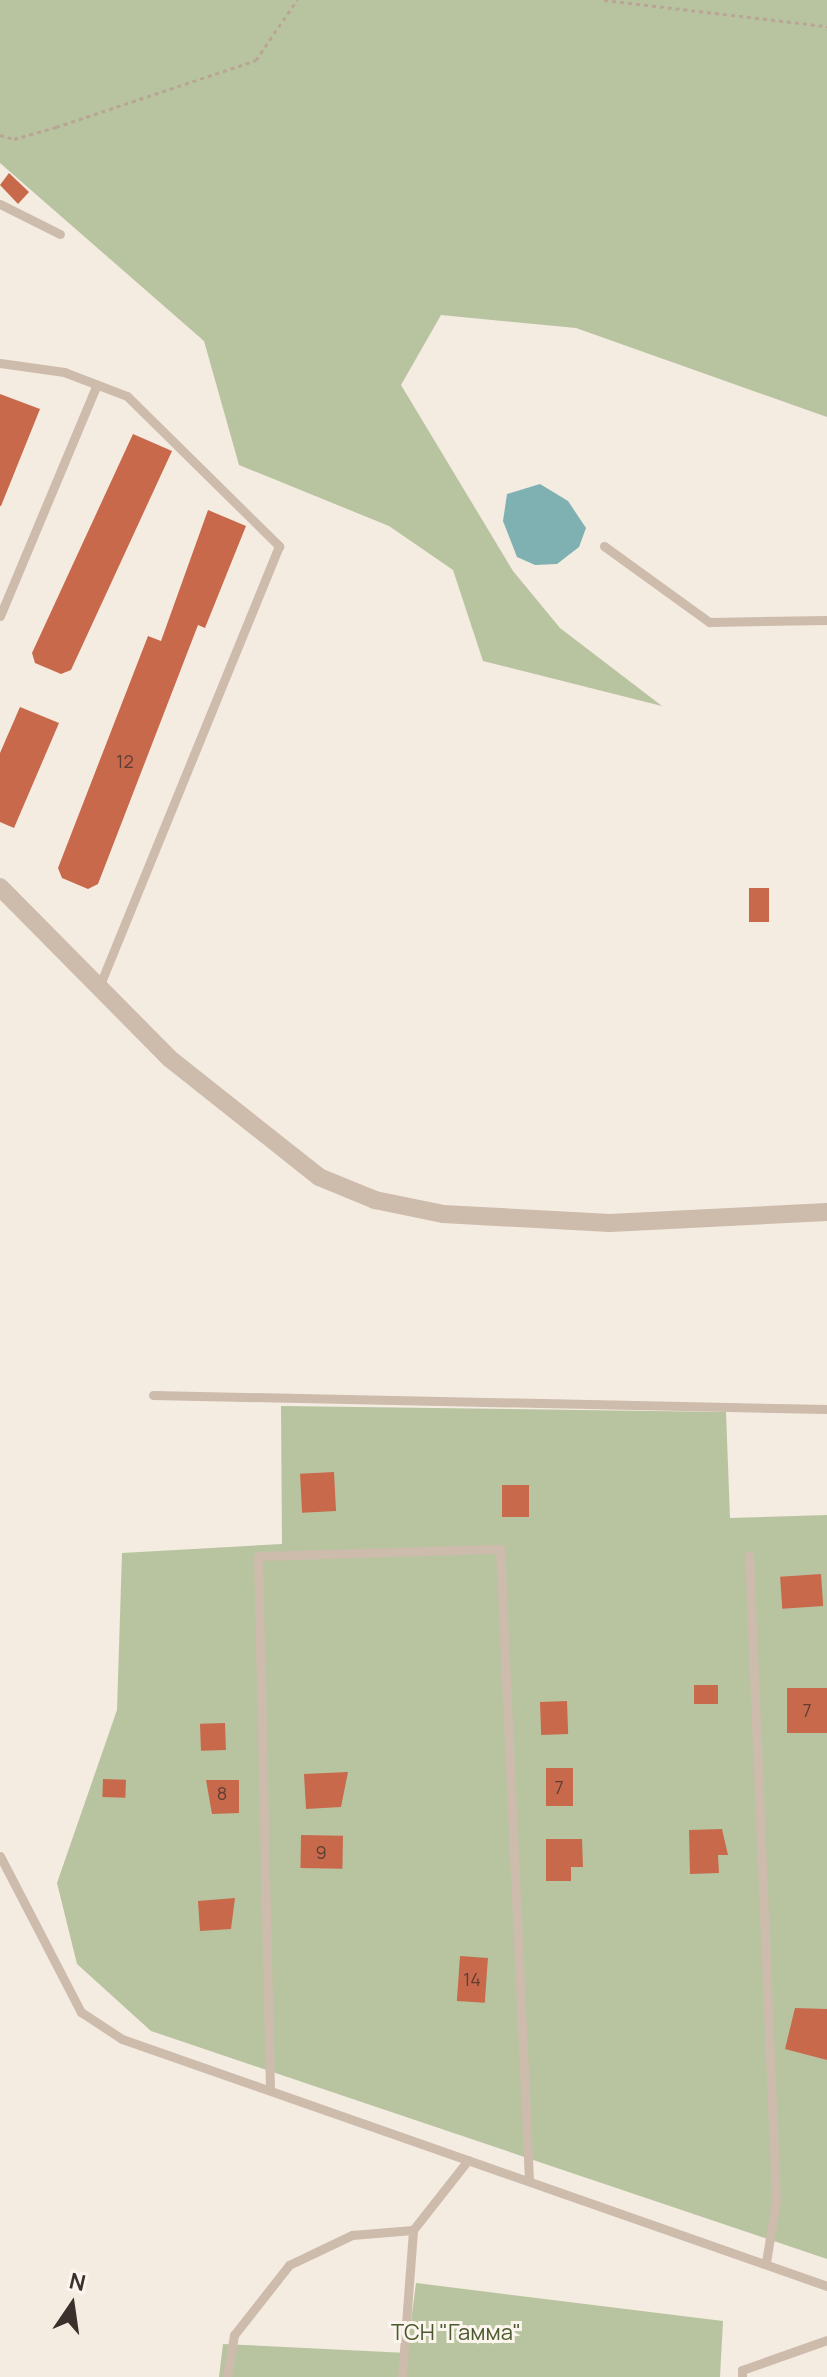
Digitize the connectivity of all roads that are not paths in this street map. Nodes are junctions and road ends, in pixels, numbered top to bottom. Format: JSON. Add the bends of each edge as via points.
{"nodes":[{"id":1,"x":0,"y":204,"type":"edge"},
{"id":2,"x":60,"y":234,"type":"dead end"},
{"id":3,"x":0,"y":363,"type":"edge"},
{"id":4,"x":97,"y":384,"type":"junction"},
{"id":5,"x":604,"y":546,"type":"dead end"},
{"id":6,"x":0,"y":616,"type":"edge"},
{"id":7,"x":827,"y":620,"type":"edge"},
{"id":8,"x":0,"y":887,"type":"edge"},
{"id":9,"x":99,"y":988,"type":"junction"},
{"id":10,"x":827,"y":1212,"type":"edge"},
{"id":11,"x":153,"y":1395,"type":"dead end"},
{"id":12,"x":827,"y":1409,"type":"edge"},
{"id":13,"x":749,"y":1556,"type":"dead end"},
{"id":14,"x":0,"y":1856,"type":"edge"},
{"id":15,"x":270,"y":2089,"type":"junction"},
{"id":16,"x":468,"y":2160,"type":"junction"},
{"id":17,"x":529,"y":2180,"type":"junction"},
{"id":18,"x":413,"y":2230,"type":"junction"},
{"id":19,"x":766,"y":2262,"type":"junction"},
{"id":20,"x":827,"y":2286,"type":"edge"},
{"id":21,"x":827,"y":2340,"type":"edge"},
{"id":22,"x":227,"y":2377,"type":"edge"},
{"id":23,"x":402,"y":2377,"type":"edge"},
{"id":24,"x":742,"y":2377,"type":"edge"}],
"edges":[{"from":1,"to":2,"type":"lane"},
{"from":3,"to":4,"type":"lane"},
{"from":4,"to":6,"type":"lane"},
{"from":4,"to":9,"type":"lane","via":[[127,396],[279,546]]},
{"from":5,"to":7,"type":"lane","via":[[709,622]]},
{"from":8,"to":9,"type":"street"},
{"from":9,"to":10,"type":"street","via":[[169,1058],[319,1177],[375,1200],[443,1214],[610,1223]]},
{"from":11,"to":12,"type":"lane"},
{"from":13,"to":19,"type":"lane","via":[[776,2201]]},
{"from":14,"to":15,"type":"lane","via":[[81,2012],[122,2039]]},
{"from":15,"to":16,"type":"lane"},
{"from":15,"to":17,"type":"lane","via":[[258,1556],[500,1549]]},
{"from":16,"to":17,"type":"lane"},
{"from":16,"to":18,"type":"lane"},
{"from":17,"to":19,"type":"lane"},
{"from":18,"to":22,"type":"lane","via":[[352,2235],[289,2265],[234,2335]]},
{"from":18,"to":23,"type":"lane"},
{"from":19,"to":20,"type":"lane"},
{"from":21,"to":24,"type":"lane","via":[[742,2370]]}]}
